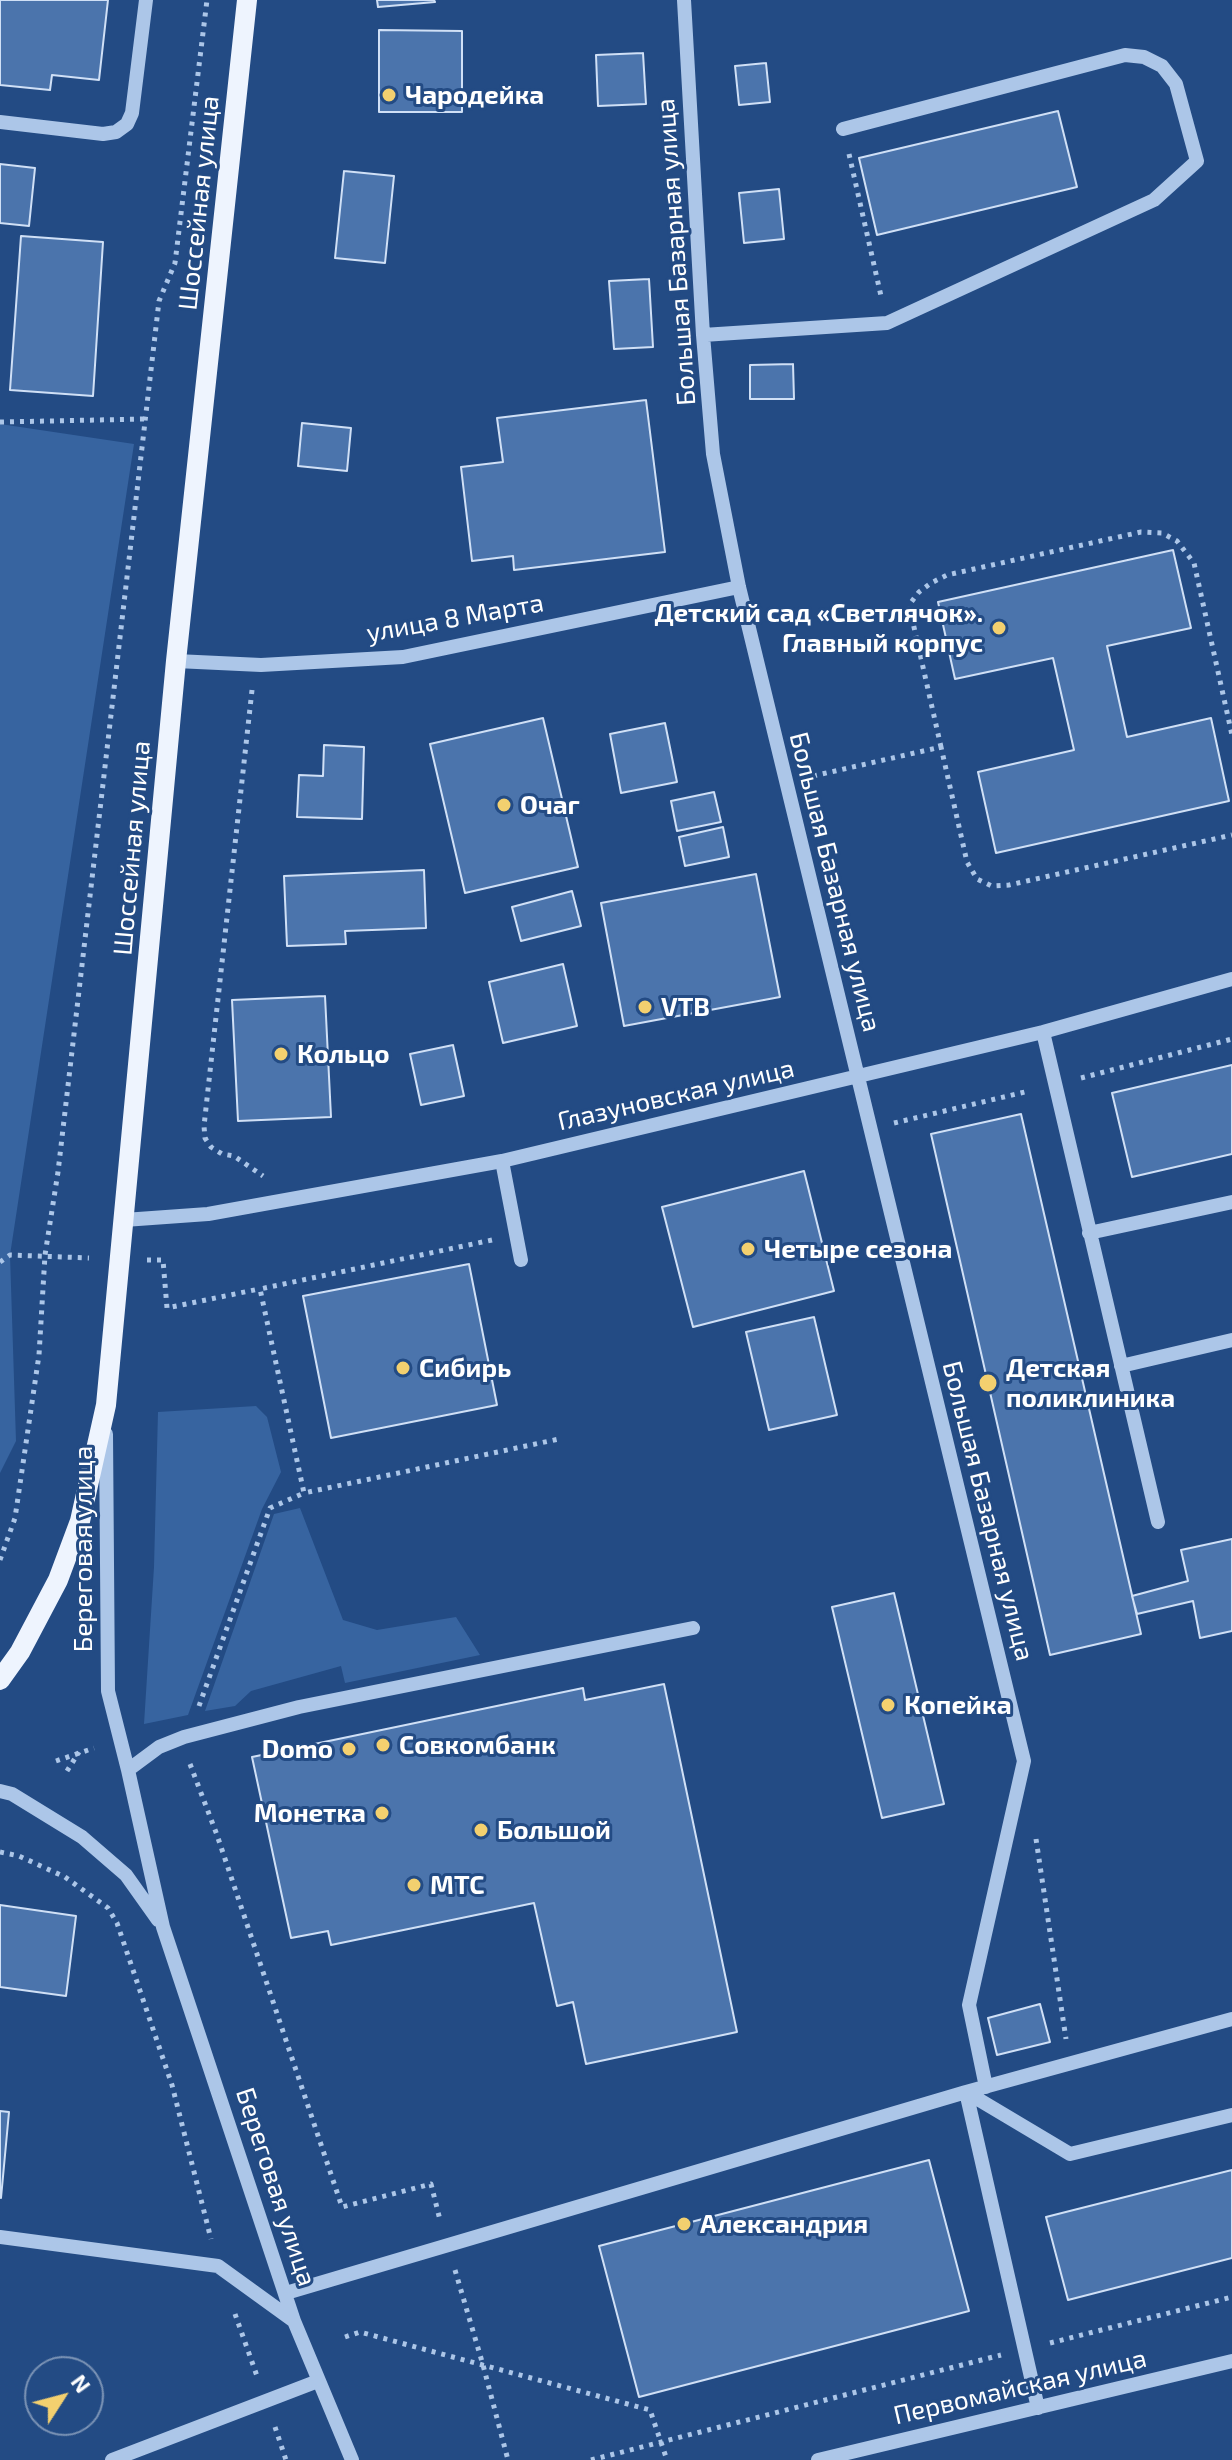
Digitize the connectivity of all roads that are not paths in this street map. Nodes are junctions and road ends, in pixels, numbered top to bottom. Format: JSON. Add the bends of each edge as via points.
{"nodes":[{"id":1,"x":146,"y":0,"type":"edge"},
{"id":2,"x":247,"y":0,"type":"edge"},
{"id":3,"x":684,"y":0,"type":"edge"},
{"id":4,"x":0,"y":122,"type":"edge"},
{"id":5,"x":843,"y":129,"type":"road end"},
{"id":6,"x":703,"y":335,"type":"junction"},
{"id":7,"x":739,"y":587,"type":"junction"},
{"id":8,"x":176,"y":661,"type":"junction"},
{"id":9,"x":1232,"y":979,"type":"edge"},
{"id":10,"x":1043,"y":1032,"type":"junction"},
{"id":11,"x":858,"y":1077,"type":"junction"},
{"id":12,"x":502,"y":1161,"type":"junction"},
{"id":13,"x":1232,"y":1202,"type":"edge"},
{"id":14,"x":124,"y":1220,"type":"junction"},
{"id":15,"x":1089,"y":1233,"type":"junction"},
{"id":16,"x":521,"y":1260,"type":"dead end"},
{"id":17,"x":1232,"y":1340,"type":"edge"},
{"id":18,"x":1121,"y":1366,"type":"junction"},
{"id":19,"x":106,"y":1405,"type":"junction"},
{"id":20,"x":1158,"y":1522,"type":"dead end"},
{"id":21,"x":693,"y":1628,"type":"dead end"},
{"id":22,"x":0,"y":1680,"type":"edge"},
{"id":23,"x":128,"y":1770,"type":"junction"},
{"id":24,"x":0,"y":1791,"type":"edge"},
{"id":25,"x":163,"y":1927,"type":"junction"},
{"id":26,"x":1232,"y":2019,"type":"edge"},
{"id":27,"x":986,"y":2087,"type":"junction"},
{"id":28,"x":966,"y":2092,"type":"junction"},
{"id":29,"x":1232,"y":2115,"type":"edge"},
{"id":30,"x":0,"y":2237,"type":"edge"},
{"id":31,"x":286,"y":2293,"type":"junction"},
{"id":32,"x":294,"y":2321,"type":"junction"},
{"id":33,"x":1232,"y":2361,"type":"edge"},
{"id":34,"x":318,"y":2381,"type":"junction"},
{"id":35,"x":1038,"y":2408,"type":"junction"},
{"id":36,"x":112,"y":2460,"type":"edge"},
{"id":37,"x":352,"y":2460,"type":"edge"},
{"id":38,"x":818,"y":2460,"type":"edge"}],
"edges":[{"from":1,"to":4,"type":"street","via":[[127,124],[103,134]]},
{"from":2,"to":8,"type":"main road","name":"Шоссейная улица"},
{"from":3,"to":6,"type":"street","name":"Большая Базарная улица"},
{"from":5,"to":6,"type":"street","via":[[1125,55],[1162,66],[1176,84],[1197,161],[1154,200],[887,323]]},
{"from":6,"to":7,"type":"street","name":"Большая Базарная улица","via":[[713,454]]},
{"from":7,"to":8,"type":"street","name":"улица 8 Марта","via":[[403,657],[261,665]]},
{"from":7,"to":11,"type":"street","name":"Большая Базарная улица"},
{"from":8,"to":14,"type":"main road","name":"Шоссейная улица"},
{"from":9,"to":10,"type":"street","name":"Глазуновская улица"},
{"from":10,"to":11,"type":"street","name":"Глазуновская улица"},
{"from":10,"to":15,"type":"street"},
{"from":11,"to":12,"type":"street","name":"Глазуновская улица"},
{"from":11,"to":27,"type":"street","name":"Большая Базарная улица","via":[[1024,1761],[969,2005]]},
{"from":12,"to":14,"type":"street","name":"Глазуновская улица","via":[[208,1214]]},
{"from":12,"to":16,"type":"street"},
{"from":13,"to":15,"type":"street"},
{"from":14,"to":19,"type":"main road","name":"Шоссейная улица"},
{"from":15,"to":18,"type":"street"},
{"from":17,"to":18,"type":"street"},
{"from":18,"to":20,"type":"street"},
{"from":19,"to":22,"type":"main road","name":"Шоссейная улица","via":[[80,1521],[58,1580]]},
{"from":19,"to":23,"type":"street","name":"Береговая улица","via":[[108,1691]]},
{"from":21,"to":23,"type":"street","via":[[299,1707],[184,1737],[159,1747]]},
{"from":23,"to":25,"type":"street","name":"Береговая улица"},
{"from":24,"to":25,"type":"street","name":"Береговая улица","via":[[82,1837],[126,1875]]},
{"from":25,"to":31,"type":"street","name":"Береговая улица"},
{"from":26,"to":27,"type":"street"},
{"from":27,"to":28,"type":"street"},
{"from":28,"to":29,"type":"street","via":[[1070,2154]]},
{"from":28,"to":31,"type":"street"},
{"from":28,"to":35,"type":"street"},
{"from":30,"to":32,"type":"street","via":[[218,2266]]},
{"from":31,"to":32,"type":"street","name":"Береговая улица"},
{"from":32,"to":34,"type":"street","name":"Береговая улица"},
{"from":33,"to":35,"type":"street","name":"Первомайская улица"},
{"from":34,"to":36,"type":"street"},
{"from":34,"to":37,"type":"street","name":"Береговая улица"},
{"from":35,"to":38,"type":"street","name":"Первомайская улица"}]}
